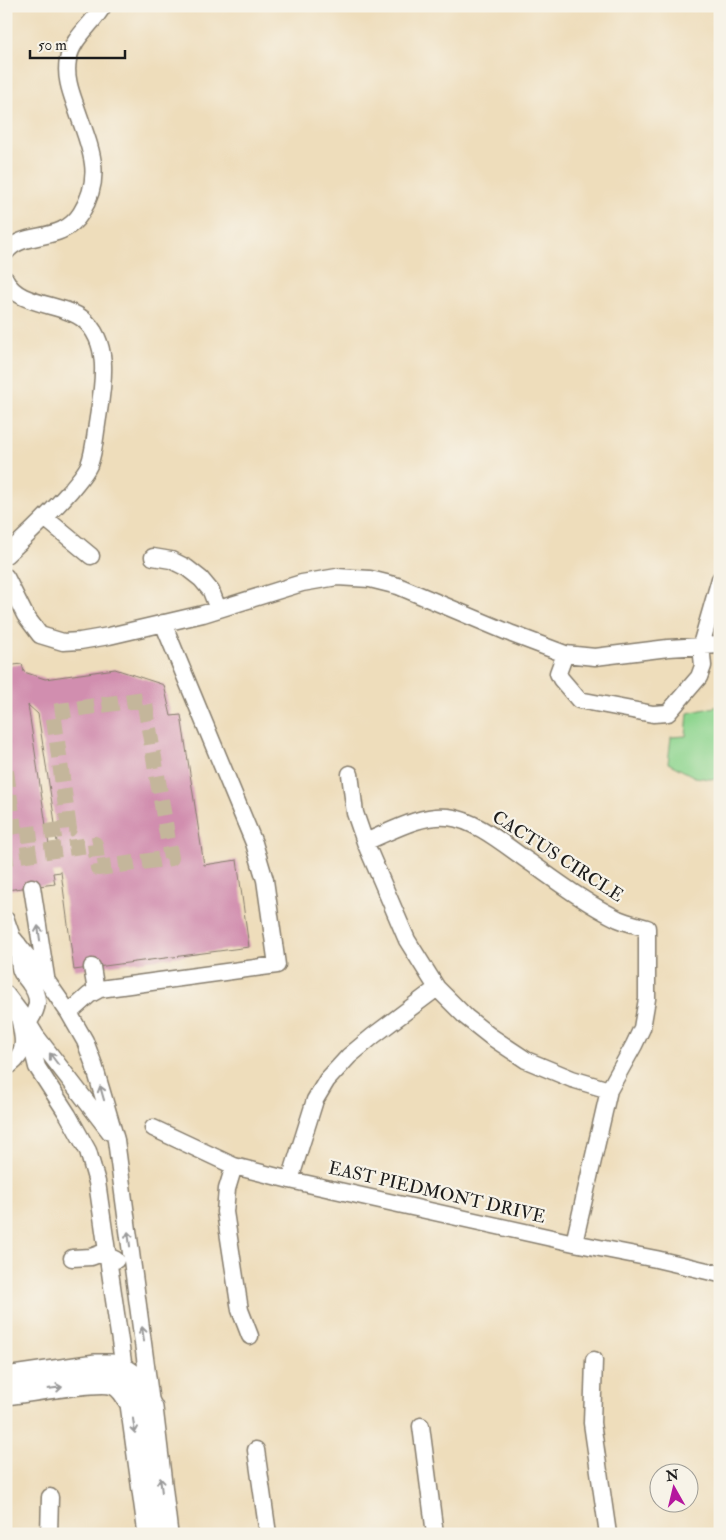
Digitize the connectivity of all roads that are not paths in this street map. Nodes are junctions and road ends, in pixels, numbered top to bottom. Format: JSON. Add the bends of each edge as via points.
{"nodes":[{"id":1,"x":103,"y":6,"type":"edge"},
{"id":2,"x":6,"y":252,"type":"edge"},
{"id":3,"x":6,"y":280,"type":"edge"},
{"id":4,"x":45,"y":518,"type":"junction"},
{"id":5,"x":6,"y":555,"type":"edge"},
{"id":6,"x":90,"y":556,"type":"dead end"},
{"id":7,"x":153,"y":557,"type":"dead end"},
{"id":8,"x":6,"y":577,"type":"edge"},
{"id":9,"x":720,"y":579,"type":"edge"},
{"id":10,"x":218,"y":609,"type":"junction"},
{"id":11,"x":714,"y":620,"type":"edge"},
{"id":12,"x":163,"y":623,"type":"junction"},
{"id":13,"x":702,"y":646,"type":"junction"},
{"id":14,"x":720,"y":646,"type":"edge"},
{"id":15,"x":565,"y":654,"type":"junction"},
{"id":16,"x":350,"y":774,"type":"dead end"},
{"id":17,"x":365,"y":842,"type":"junction"},
{"id":18,"x":32,"y":887,"type":"dead end"},
{"id":19,"x":6,"y":920,"type":"edge"},
{"id":20,"x":18,"y":944,"type":"junction"},
{"id":21,"x":92,"y":967,"type":"dead end"},
{"id":22,"x":46,"y":980,"type":"junction"},
{"id":23,"x":436,"y":988,"type":"junction"},
{"id":24,"x":96,"y":991,"type":"junction"},
{"id":25,"x":6,"y":994,"type":"edge"},
{"id":26,"x":69,"y":1013,"type":"junction"},
{"id":27,"x":29,"y":1030,"type":"junction"},
{"id":28,"x":8,"y":1059,"type":"edge"},
{"id":29,"x":610,"y":1090,"type":"junction"},
{"id":30,"x":152,"y":1128,"type":"dead end"},
{"id":31,"x":116,"y":1140,"type":"junction"},
{"id":32,"x":234,"y":1166,"type":"junction"},
{"id":33,"x":290,"y":1180,"type":"junction"},
{"id":34,"x":574,"y":1244,"type":"junction"},
{"id":35,"x":71,"y":1253,"type":"dead end"},
{"id":36,"x":105,"y":1254,"type":"junction"},
{"id":37,"x":720,"y":1274,"type":"edge"},
{"id":38,"x":136,"y":1287,"type":"junction"},
{"id":39,"x":250,"y":1336,"type":"dead end"},
{"id":40,"x":594,"y":1360,"type":"dead end"},
{"id":41,"x":117,"y":1373,"type":"junction"},
{"id":42,"x":6,"y":1378,"type":"edge"},
{"id":43,"x":6,"y":1394,"type":"edge"},
{"id":44,"x":152,"y":1408,"type":"junction"},
{"id":45,"x":421,"y":1426,"type":"dead end"},
{"id":46,"x":256,"y":1450,"type":"dead end"},
{"id":47,"x":50,"y":1497,"type":"dead end"},
{"id":48,"x":49,"y":1534,"type":"edge"},
{"id":49,"x":149,"y":1534,"type":"edge"},
{"id":50,"x":167,"y":1534,"type":"edge"},
{"id":51,"x":268,"y":1534,"type":"edge"},
{"id":52,"x":435,"y":1534,"type":"edge"},
{"id":53,"x":608,"y":1534,"type":"edge"}],
"edges":[{"from":1,"to":2,"type":"street","via":[[72,48],[68,65],[70,92],[93,157],[94,170],[88,199],[81,213],[64,230],[14,244]]},
{"from":3,"to":4,"type":"street","via":[[16,293],[72,312],[82,319],[98,339],[102,358],[102,393],[89,465]]},
{"from":4,"to":5,"type":"street"},
{"from":4,"to":6,"type":"street"},
{"from":7,"to":10,"type":"street","via":[[171,560],[201,579],[211,591]]},
{"from":8,"to":12,"type":"street","via":[[25,615],[40,635],[63,642]]},
{"from":9,"to":11,"type":"street"},
{"from":10,"to":12,"type":"street"},
{"from":10,"to":15,"type":"street","via":[[302,583],[337,576],[370,579],[398,586]]},
{"from":11,"to":13,"type":"street"},
{"from":12,"to":24,"type":"street","via":[[254,843],[264,880],[277,964]]},
{"from":13,"to":14,"type":"street"},
{"from":13,"to":15,"type":"street","via":[[595,657]]},
{"from":13,"to":15,"type":"street","via":[[700,677],[668,713],[653,714],[578,700],[558,673]]},
{"from":16,"to":17,"type":"street","via":[[355,813]]},
{"from":17,"to":23,"type":"street","via":[[407,940]]},
{"from":17,"to":29,"type":"street","name":"CACTUS CIRCLE","via":[[430,817],[468,822],[599,909],[647,928],[646,999],[642,1028]]},
{"from":22,"to":18,"type":"street","one_way":true},
{"from":19,"to":20,"type":"street"},
{"from":20,"to":22,"type":"street"},
{"from":20,"to":27,"type":"street","via":[[20,971],[37,995],[36,1012]]},
{"from":21,"to":24,"type":"street"},
{"from":22,"to":26,"type":"street"},
{"from":23,"to":29,"type":"street","via":[[466,1017],[526,1060]]},
{"from":23,"to":33,"type":"street","via":[[349,1056],[327,1080],[315,1100]]},
{"from":24,"to":26,"type":"street"},
{"from":25,"to":27,"type":"street","via":[[18,1008]]},
{"from":31,"to":26,"type":"street","one_way":true,"via":[[94,1065]]},
{"from":27,"to":28,"type":"street","via":[[17,1059]]},
{"from":31,"to":27,"type":"street","one_way":true},
{"from":27,"to":36,"type":"street","via":[[37,1067],[88,1151],[97,1182]]},
{"from":29,"to":34,"type":"street","name":"CACTUS CIRCLE"},
{"from":30,"to":32,"type":"street","name":"EAST PIEDMONT DRIVE"},
{"from":38,"to":31,"type":"street","one_way":true},
{"from":32,"to":33,"type":"street","name":"EAST PIEDMONT DRIVE"},
{"from":32,"to":39,"type":"street","via":[[226,1189],[225,1212],[240,1310]]},
{"from":33,"to":34,"type":"street","name":"EAST PIEDMONT DRIVE"},
{"from":34,"to":37,"type":"street","name":"EAST PIEDMONT DRIVE"},
{"from":35,"to":36,"type":"street","via":[[91,1257]]},
{"from":36,"to":38,"type":"street","via":[[123,1266]]},
{"from":36,"to":41,"type":"street"},
{"from":44,"to":38,"type":"street","one_way":true},
{"from":40,"to":53,"type":"street","via":[[592,1423]]},
{"from":41,"to":42,"type":"main road","via":[[96,1366]]},
{"from":43,"to":41,"type":"main road","one_way":true,"via":[[98,1382]]},
{"from":41,"to":44,"type":"main road","via":[[133,1375]]},
{"from":41,"to":49,"type":"main road","one_way":true,"via":[[132,1404]]},
{"from":50,"to":44,"type":"main road","one_way":true},
{"from":45,"to":52,"type":"street"},
{"from":46,"to":51,"type":"street"},
{"from":47,"to":48,"type":"street"}]}
